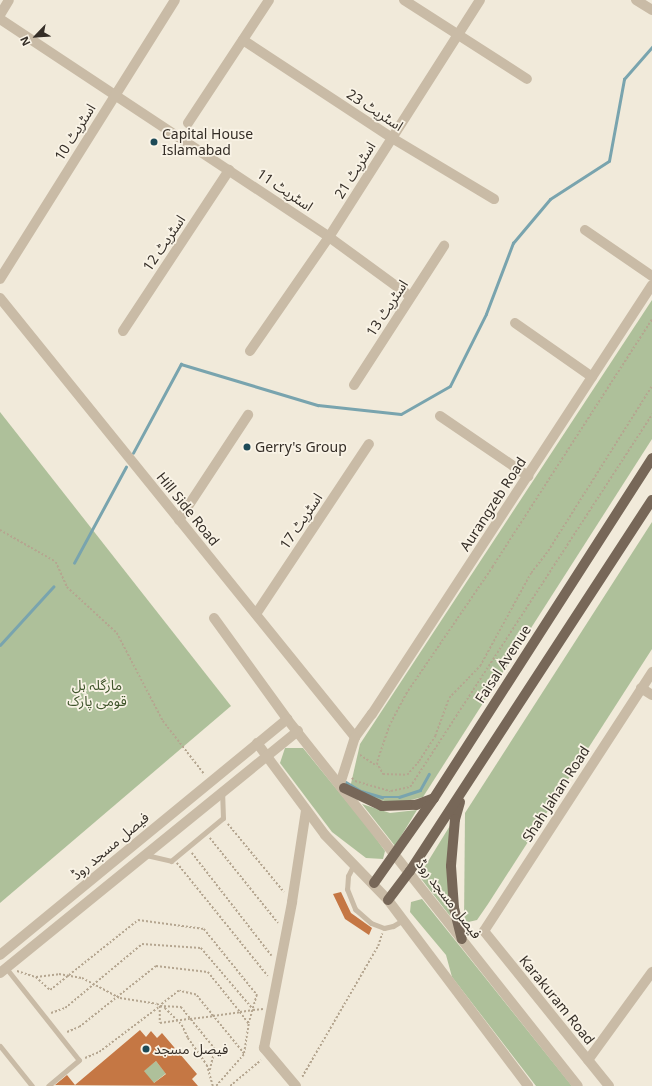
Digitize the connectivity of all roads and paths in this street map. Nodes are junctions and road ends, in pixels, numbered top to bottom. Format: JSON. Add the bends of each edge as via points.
{"nodes":[{"id":1,"x":9,"y":0,"type":"edge"},
{"id":2,"x":175,"y":0,"type":"edge"},
{"id":3,"x":269,"y":0,"type":"edge"},
{"id":4,"x":404,"y":0,"type":"edge"},
{"id":5,"x":480,"y":0,"type":"edge"},
{"id":6,"x":636,"y":0,"type":"edge"},
{"id":7,"x":652,"y":10,"type":"edge"},
{"id":8,"x":0,"y":15,"type":"edge"},
{"id":9,"x":0,"y":19,"type":"edge"},
{"id":10,"x":458,"y":35,"type":"junction"},
{"id":11,"x":243,"y":40,"type":"junction"},
{"id":12,"x":527,"y":79,"type":"dead end"},
{"id":13,"x":115,"y":94,"type":"junction"},
{"id":14,"x":188,"y":123,"type":"dead end"},
{"id":15,"x":392,"y":138,"type":"junction"},
{"id":16,"x":229,"y":170,"type":"junction"},
{"id":17,"x":494,"y":199,"type":"dead end"},
{"id":18,"x":585,"y":230,"type":"dead end"},
{"id":19,"x":329,"y":237,"type":"junction"},
{"id":20,"x":444,"y":246,"type":"dead end"},
{"id":21,"x":652,"y":276,"type":"edge"},
{"id":22,"x":0,"y":279,"type":"edge"},
{"id":23,"x":652,"y":285,"type":"edge"},
{"id":24,"x":410,"y":296,"type":"junction"},
{"id":25,"x":0,"y":298,"type":"edge"},
{"id":26,"x":652,"y":320,"type":"edge"},
{"id":27,"x":515,"y":323,"type":"dead end"},
{"id":28,"x":123,"y":331,"type":"dead end"},
{"id":29,"x":250,"y":351,"type":"dead end"},
{"id":30,"x":592,"y":377,"type":"junction"},
{"id":31,"x":354,"y":385,"type":"dead end"},
{"id":32,"x":652,"y":386,"type":"edge"},
{"id":33,"x":652,"y":414,"type":"edge"},
{"id":34,"x":248,"y":415,"type":"dead end"},
{"id":35,"x":440,"y":416,"type":"dead end"},
{"id":36,"x":369,"y":444,"type":"dead end"},
{"id":37,"x":652,"y":458,"type":"edge"},
{"id":38,"x":528,"y":476,"type":"junction"},
{"id":39,"x":652,"y":500,"type":"edge"},
{"id":40,"x":179,"y":520,"type":"junction"},
{"id":41,"x":0,"y":530,"type":"edge"},
{"id":42,"x":256,"y":614,"type":"junction"},
{"id":43,"x":214,"y":618,"type":"dead end"},
{"id":44,"x":652,"y":672,"type":"edge"},
{"id":45,"x":641,"y":688,"type":"junction"},
{"id":46,"x":652,"y":695,"type":"edge"},
{"id":47,"x":287,"y":719,"type":"junction"},
{"id":48,"x":298,"y":731,"type":"junction"},
{"id":49,"x":354,"y":737,"type":"junction"},
{"id":50,"x":257,"y":743,"type":"junction"},
{"id":51,"x":352,"y":749,"type":"junction"},
{"id":52,"x":267,"y":757,"type":"junction"},
{"id":53,"x":377,"y":766,"type":"junction"},
{"id":54,"x":345,"y":771,"type":"junction"},
{"id":55,"x":210,"y":782,"type":"junction"},
{"id":56,"x":342,"y":786,"type":"junction"},
{"id":57,"x":463,"y":790,"type":"junction"},
{"id":58,"x":222,"y":794,"type":"junction"},
{"id":59,"x":434,"y":798,"type":"junction"},
{"id":60,"x":306,"y":810,"type":"junction"},
{"id":61,"x":223,"y":818,"type":"junction"},
{"id":62,"x":205,"y":832,"type":"junction"},
{"id":63,"x":187,"y":847,"type":"junction"},
{"id":64,"x":146,"y":855,"type":"junction"},
{"id":65,"x":396,"y":855,"type":"junction"},
{"id":66,"x":174,"y":858,"type":"junction"},
{"id":67,"x":353,"y":866,"type":"junction"},
{"id":68,"x":410,"y":871,"type":"junction"},
{"id":69,"x":374,"y":883,"type":"junction"},
{"id":70,"x":388,"y":900,"type":"junction"},
{"id":71,"x":292,"y":902,"type":"junction"},
{"id":72,"x":402,"y":920,"type":"junction"},
{"id":73,"x":384,"y":928,"type":"junction"},
{"id":74,"x":484,"y":931,"type":"joint"},
{"id":75,"x":286,"y":933,"type":"junction"},
{"id":76,"x":462,"y":939,"type":"junction"},
{"id":77,"x":0,"y":955,"type":"edge"},
{"id":78,"x":279,"y":964,"type":"junction"},
{"id":79,"x":2,"y":970,"type":"edge"},
{"id":80,"x":652,"y":972,"type":"edge"},
{"id":81,"x":68,"y":975,"type":"junction"},
{"id":82,"x":36,"y":977,"type":"junction"},
{"id":83,"x":95,"y":984,"type":"junction"},
{"id":84,"x":275,"y":985,"type":"junction"},
{"id":85,"x":117,"y":997,"type":"junction"},
{"id":86,"x":160,"y":1006,"type":"junction"},
{"id":87,"x":262,"y":1009,"type":"dead end"},
{"id":88,"x":253,"y":1010,"type":"junction"},
{"id":89,"x":240,"y":1012,"type":"junction"},
{"id":90,"x":44,"y":1015,"type":"junction"},
{"id":91,"x":213,"y":1016,"type":"junction"},
{"id":92,"x":190,"y":1019,"type":"junction"},
{"id":93,"x":179,"y":1020,"type":"junction"},
{"id":94,"x":249,"y":1024,"type":"junction"},
{"id":95,"x":59,"y":1035,"type":"junction"},
{"id":96,"x":0,"y":1046,"type":"edge"},
{"id":97,"x":266,"y":1051,"type":"junction"},
{"id":98,"x":244,"y":1054,"type":"junction"},
{"id":99,"x":79,"y":1060,"type":"junction"},
{"id":100,"x":588,"y":1060,"type":"junction"},
{"id":101,"x":210,"y":1071,"type":"junction"},
{"id":102,"x":298,"y":1083,"type":"edge"},
{"id":103,"x":32,"y":1086,"type":"edge"},
{"id":104,"x":48,"y":1086,"type":"edge"},
{"id":105,"x":214,"y":1086,"type":"edge"},
{"id":106,"x":230,"y":1086,"type":"edge"},
{"id":107,"x":528,"y":1086,"type":"edge"},
{"id":108,"x":578,"y":1086,"type":"edge"},
{"id":109,"x":609,"y":1086,"type":"edge"}],
"edges":[{"from":1,"to":8,"type":"street"},
{"from":2,"to":13,"type":"street","name":"اسٹریٹ 10"},
{"from":3,"to":11,"type":"street"},
{"from":4,"to":10,"type":"street"},
{"from":5,"to":10,"type":"street","name":"اسٹریٹ 21"},
{"from":6,"to":7,"type":"street"},
{"from":9,"to":13,"type":"street","name":"اسٹریٹ 11"},
{"from":10,"to":12,"type":"street"},
{"from":10,"to":15,"type":"street","name":"اسٹریٹ 21"},
{"from":11,"to":14,"type":"street"},
{"from":11,"to":15,"type":"street","name":"اسٹریٹ 23"},
{"from":13,"to":16,"type":"street","name":"اسٹریٹ 11"},
{"from":13,"to":22,"type":"street","name":"اسٹریٹ 10"},
{"from":15,"to":17,"type":"street","name":"اسٹریٹ 23"},
{"from":15,"to":19,"type":"street","name":"اسٹریٹ 21"},
{"from":16,"to":19,"type":"street","name":"اسٹریٹ 11"},
{"from":16,"to":28,"type":"street","name":"اسٹریٹ 12"},
{"from":18,"to":21,"type":"street"},
{"from":19,"to":24,"type":"street","name":"اسٹریٹ 11"},
{"from":19,"to":29,"type":"street","name":"اسٹریٹ 21"},
{"from":20,"to":24,"type":"street","name":"اسٹریٹ 13"},
{"from":23,"to":30,"type":"street","name":"Aurangzeb Road"},
{"from":24,"to":31,"type":"street","name":"اسٹریٹ 13"},
{"from":25,"to":40,"type":"street","name":"Hill Side Road"},
{"from":26,"to":53,"type":"path","via":[[493,567],[407,693],[390,725]]},
{"from":27,"to":30,"type":"street"},
{"from":30,"to":38,"type":"street","name":"Aurangzeb Road"},
{"from":32,"to":53,"type":"path","via":[[548,551],[531,573],[480,666],[449,698],[436,736],[412,771],[404,776],[388,776]]},
{"from":33,"to":54,"type":"path","via":[[410,787],[391,791],[374,788],[355,781]]},
{"from":34,"to":40,"type":"street"},
{"from":35,"to":38,"type":"street"},
{"from":36,"to":42,"type":"street","name":"اسٹریٹ 17"},
{"from":37,"to":59,"type":"main road","name":"Faisal Avenue"},
{"from":38,"to":49,"type":"street","name":"Aurangzeb Road","via":[[364,727]]},
{"from":39,"to":57,"type":"main road"},
{"from":40,"to":42,"type":"street","name":"Hill Side Road"},
{"from":41,"to":55,"type":"path","via":[[56,562],[67,587],[117,633],[163,721]]},
{"from":42,"to":49,"type":"street","name":"Hill Side Road"},
{"from":43,"to":47,"type":"street","name":"فیصل مسجد روڈ"},
{"from":44,"to":45,"type":"street","name":"Shah Jahan Road"},
{"from":45,"to":46,"type":"street"},
{"from":45,"to":74,"type":"street","name":"Shah Jahan Road"},
{"from":47,"to":48,"type":"street","name":"فیصل مسجد روڈ"},
{"from":47,"to":50,"type":"street","name":"فیصل مسجد روڈ"},
{"from":48,"to":52,"type":"street","name":"فیصل مسجد روڈ"},
{"from":48,"to":56,"type":"street","name":"فیصل مسجد روڈ"},
{"from":49,"to":51,"type":"street"},
{"from":50,"to":52,"type":"street"},
{"from":50,"to":55,"type":"street","name":"فیصل مسجد روڈ"},
{"from":51,"to":53,"type":"path"},
{"from":51,"to":54,"type":"street"},
{"from":52,"to":58,"type":"street","name":"فیصل مسجد روڈ"},
{"from":52,"to":60,"type":"street"},
{"from":54,"to":56,"type":"street"},
{"from":55,"to":77,"type":"street","name":"فیصل مسجد روڈ"},
{"from":56,"to":59,"type":"main road","via":[[366,801],[382,806],[416,805]]},
{"from":56,"to":65,"type":"street","name":"فیصل مسجد روڈ"},
{"from":57,"to":68,"type":"main road"},
{"from":57,"to":76,"type":"main road","via":[[455,819],[451,866],[454,908]]},
{"from":58,"to":61,"type":"lane"},
{"from":58,"to":64,"type":"street","name":"فیصل مسجد روڈ"},
{"from":59,"to":65,"type":"main road","name":"Faisal Avenue"},
{"from":60,"to":67,"type":"street"},
{"from":60,"to":71,"type":"street"},
{"from":61,"to":62,"type":"lane"},
{"from":61,"to":71,"type":"path"},
{"from":62,"to":63,"type":"lane"},
{"from":62,"to":75,"type":"path"},
{"from":63,"to":66,"type":"lane"},
{"from":63,"to":78,"type":"path"},
{"from":64,"to":66,"type":"lane","via":[[171,861]]},
{"from":64,"to":79,"type":"street","name":"فیصل مسجد روڈ"},
{"from":65,"to":68,"type":"street","name":"فیصل مسجد روڈ"},
{"from":65,"to":69,"type":"main road","name":"Faisal Avenue"},
{"from":66,"to":84,"type":"path"},
{"from":67,"to":69,"type":"street"},
{"from":67,"to":73,"type":"lane","via":[[348,876],[347,889],[355,909],[371,923]]},
{"from":68,"to":70,"type":"main road"},
{"from":68,"to":76,"type":"street","name":"فیصل مسجد روڈ"},
{"from":69,"to":70,"type":"street"},
{"from":70,"to":72,"type":"street"},
{"from":71,"to":75,"type":"street"},
{"from":72,"to":73,"type":"lane"},
{"from":72,"to":107,"type":"street"},
{"from":73,"to":102,"type":"path","via":[[378,946]]},
{"from":74,"to":100,"type":"street","name":"Karakuram Road"},
{"from":75,"to":78,"type":"street"},
{"from":76,"to":108,"type":"street","name":"فیصل مسجد روڈ"},
{"from":78,"to":84,"type":"street"},
{"from":79,"to":82,"type":"path"},
{"from":79,"to":90,"type":"lane"},
{"from":80,"to":100,"type":"street"},
{"from":81,"to":82,"type":"path"},
{"from":81,"to":82,"type":"path","via":[[50,990]]},
{"from":81,"to":83,"type":"path"},
{"from":81,"to":88,"type":"path","via":[[138,920],[204,929],[257,994]]},
{"from":83,"to":85,"type":"path"},
{"from":83,"to":88,"type":"path","via":[[142,944],[201,948]]},
{"from":83,"to":90,"type":"path","via":[[65,1008]]},
{"from":84,"to":97,"type":"street"},
{"from":85,"to":86,"type":"path"},
{"from":85,"to":89,"type":"path","via":[[156,966],[208,972]]},
{"from":85,"to":95,"type":"path","via":[[79,1027]]},
{"from":86,"to":91,"type":"path","via":[[179,991],[196,995]]},
{"from":86,"to":92,"type":"path","via":[[180,1007]]},
{"from":86,"to":93,"type":"path"},
{"from":86,"to":93,"type":"path","via":[[160,1023]]},
{"from":86,"to":99,"type":"path","via":[[99,1052]]},
{"from":87,"to":88,"type":"path"},
{"from":88,"to":89,"type":"path"},
{"from":88,"to":94,"type":"path"},
{"from":89,"to":91,"type":"path"},
{"from":89,"to":94,"type":"path"},
{"from":90,"to":95,"type":"lane"},
{"from":91,"to":92,"type":"path"},
{"from":91,"to":98,"type":"path"},
{"from":92,"to":93,"type":"path"},
{"from":92,"to":101,"type":"path","via":[[215,1049]]},
{"from":93,"to":101,"type":"path"},
{"from":94,"to":98,"type":"path"},
{"from":95,"to":99,"type":"lane"},
{"from":96,"to":103,"type":"lane"},
{"from":97,"to":102,"type":"street"},
{"from":97,"to":106,"type":"path"},
{"from":98,"to":105,"type":"path"},
{"from":99,"to":104,"type":"lane"},
{"from":100,"to":109,"type":"street","name":"Karakuram Road"},
{"from":101,"to":105,"type":"path"}]}
